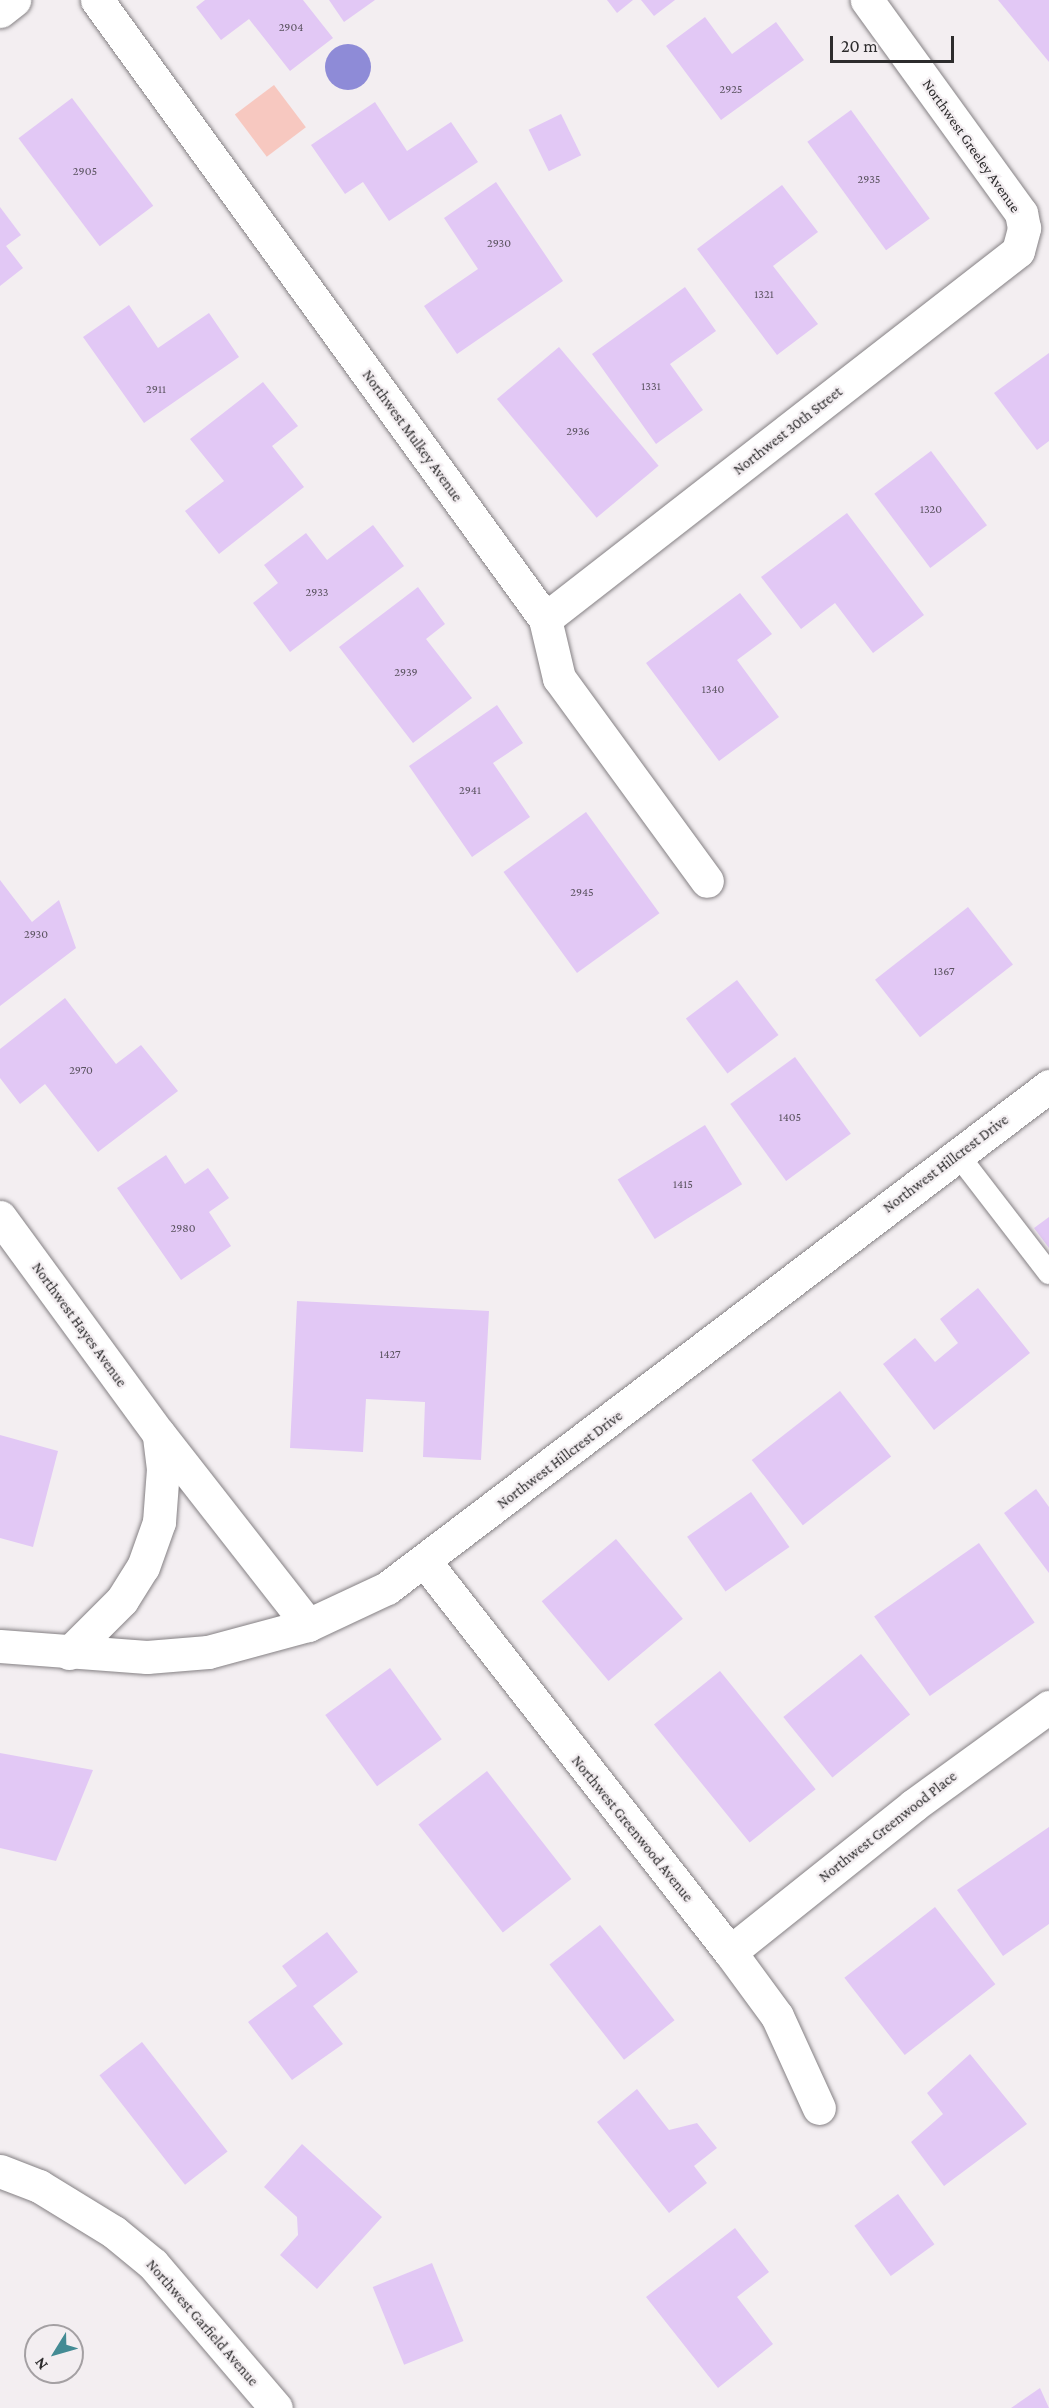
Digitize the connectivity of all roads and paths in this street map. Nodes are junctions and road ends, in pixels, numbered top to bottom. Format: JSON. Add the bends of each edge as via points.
{"nodes":[{"id":1,"x":14,"y":0,"type":"edge"},
{"id":2,"x":97,"y":0,"type":"edge"},
{"id":3,"x":867,"y":0,"type":"edge"},
{"id":4,"x":0,"y":10,"type":"edge"},
{"id":5,"x":1023,"y":236,"type":"joint"},
{"id":6,"x":545,"y":619,"type":"junction"},
{"id":7,"x":707,"y":881,"type":"dead end"},
{"id":8,"x":1049,"y":1086,"type":"edge"},
{"id":9,"x":958,"y":1155,"type":"junction"},
{"id":10,"x":0,"y":1217,"type":"edge"},
{"id":11,"x":1049,"y":1273,"type":"edge"},
{"id":12,"x":159,"y":1434,"type":"junction"},
{"id":13,"x":426,"y":1563,"type":"junction"},
{"id":14,"x":308,"y":1625,"type":"junction"},
{"id":15,"x":0,"y":1646,"type":"edge"},
{"id":16,"x":69,"y":1653,"type":"junction"},
{"id":17,"x":1049,"y":1707,"type":"edge"},
{"id":18,"x":730,"y":1952,"type":"junction"},
{"id":19,"x":819,"y":2108,"type":"dead end"},
{"id":20,"x":0,"y":2171,"type":"edge"},
{"id":21,"x":276,"y":2408,"type":"edge"}],
"edges":[{"from":1,"to":4,"type":"street"},
{"from":2,"to":6,"type":"street","name":"Northwest Mulkey Avenue"},
{"from":3,"to":5,"type":"street","name":"Northwest Greeley Avenue","via":[[1020,213]]},
{"from":5,"to":6,"type":"street","name":"Northwest 30th Street","via":[[1007,263]]},
{"from":6,"to":7,"type":"street","name":"Northwest Mulkey Avenue","via":[[559,678]]},
{"from":8,"to":9,"type":"street","name":"Northwest Hillcrest Drive"},
{"from":9,"to":11,"type":"lane"},
{"from":9,"to":13,"type":"street","name":"Northwest Hillcrest Drive"},
{"from":10,"to":12,"type":"street","name":"Northwest Hayes Avenue"},
{"from":12,"to":14,"type":"street","name":"Northwest Hayes Avenue"},
{"from":12,"to":16,"type":"street","name":"Northwest Hayes Avenue","via":[[164,1469],[159,1521],[143,1567],[122,1600]]},
{"from":13,"to":14,"type":"street","name":"Northwest Hillcrest Drive","via":[[387,1588]]},
{"from":13,"to":18,"type":"street","name":"Northwest Greenwood Avenue"},
{"from":14,"to":16,"type":"street","name":"Northwest Hillcrest Drive","via":[[208,1652],[147,1657]]},
{"from":15,"to":16,"type":"street","name":"Northwest Hillcrest Drive"},
{"from":17,"to":18,"type":"street","name":"Northwest Greenwood Place","via":[[914,1805]]},
{"from":18,"to":19,"type":"street","name":"Northwest Greenwood Avenue","via":[[777,2016]]},
{"from":20,"to":21,"type":"street","name":"Northwest Garfield Avenue","via":[[49,2192],[114,2232],[153,2264]]}]}
